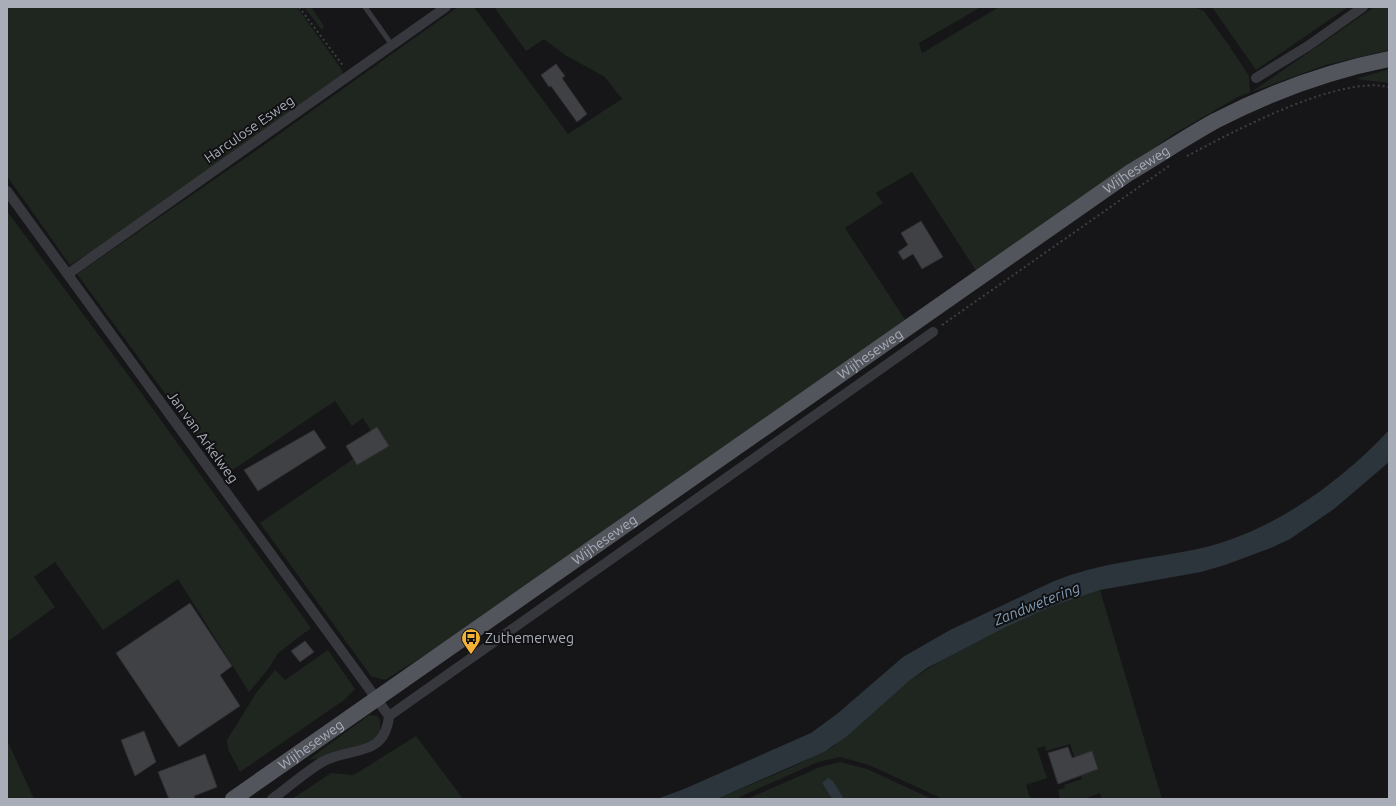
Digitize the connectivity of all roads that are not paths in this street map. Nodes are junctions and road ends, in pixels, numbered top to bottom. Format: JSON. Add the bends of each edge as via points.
{"nodes":[{"id":1,"x":365,"y":7,"type":"edge"},
{"id":2,"x":1363,"y":7,"type":"edge"},
{"id":3,"x":442,"y":8,"type":"edge"},
{"id":4,"x":392,"y":45,"type":"junction"},
{"id":5,"x":1389,"y":60,"type":"edge"},
{"id":6,"x":1256,"y":78,"type":"dead end"},
{"id":7,"x":7,"y":191,"type":"edge"},
{"id":8,"x":68,"y":274,"type":"junction"},
{"id":9,"x":933,"y":332,"type":"road end"},
{"id":10,"x":377,"y":700,"type":"junction"},
{"id":11,"x":389,"y":716,"type":"junction"},
{"id":12,"x":249,"y":795,"type":"edge"},
{"id":13,"x":233,"y":799,"type":"edge"},
{"id":14,"x":272,"y":799,"type":"edge"}],
"edges":[{"from":1,"to":4,"type":"lane"},
{"from":2,"to":6,"type":"street","via":[[1308,46]]},
{"from":3,"to":4,"type":"street","name":"Harculose Esweg"},
{"from":4,"to":8,"type":"street","name":"Harculose Esweg"},
{"from":5,"to":10,"type":"main road","name":"Wijheseweg","via":[[1335,72],[1256,101],[1214,121],[1130,173]]},
{"from":7,"to":8,"type":"street","name":"Jan van Arkelweg"},
{"from":8,"to":10,"type":"street","name":"Jan van Arkelweg"},
{"from":9,"to":11,"type":"street","name":"Wijheseweg"},
{"from":10,"to":11,"type":"street"},
{"from":10,"to":12,"type":"main road","name":"Wijheseweg"},
{"from":11,"to":14,"type":"street","name":"Wijheseweg","via":[[383,736],[375,744],[364,750],[324,761]]},
{"from":12,"to":13,"type":"main road","name":"Wijheseweg"}]}
